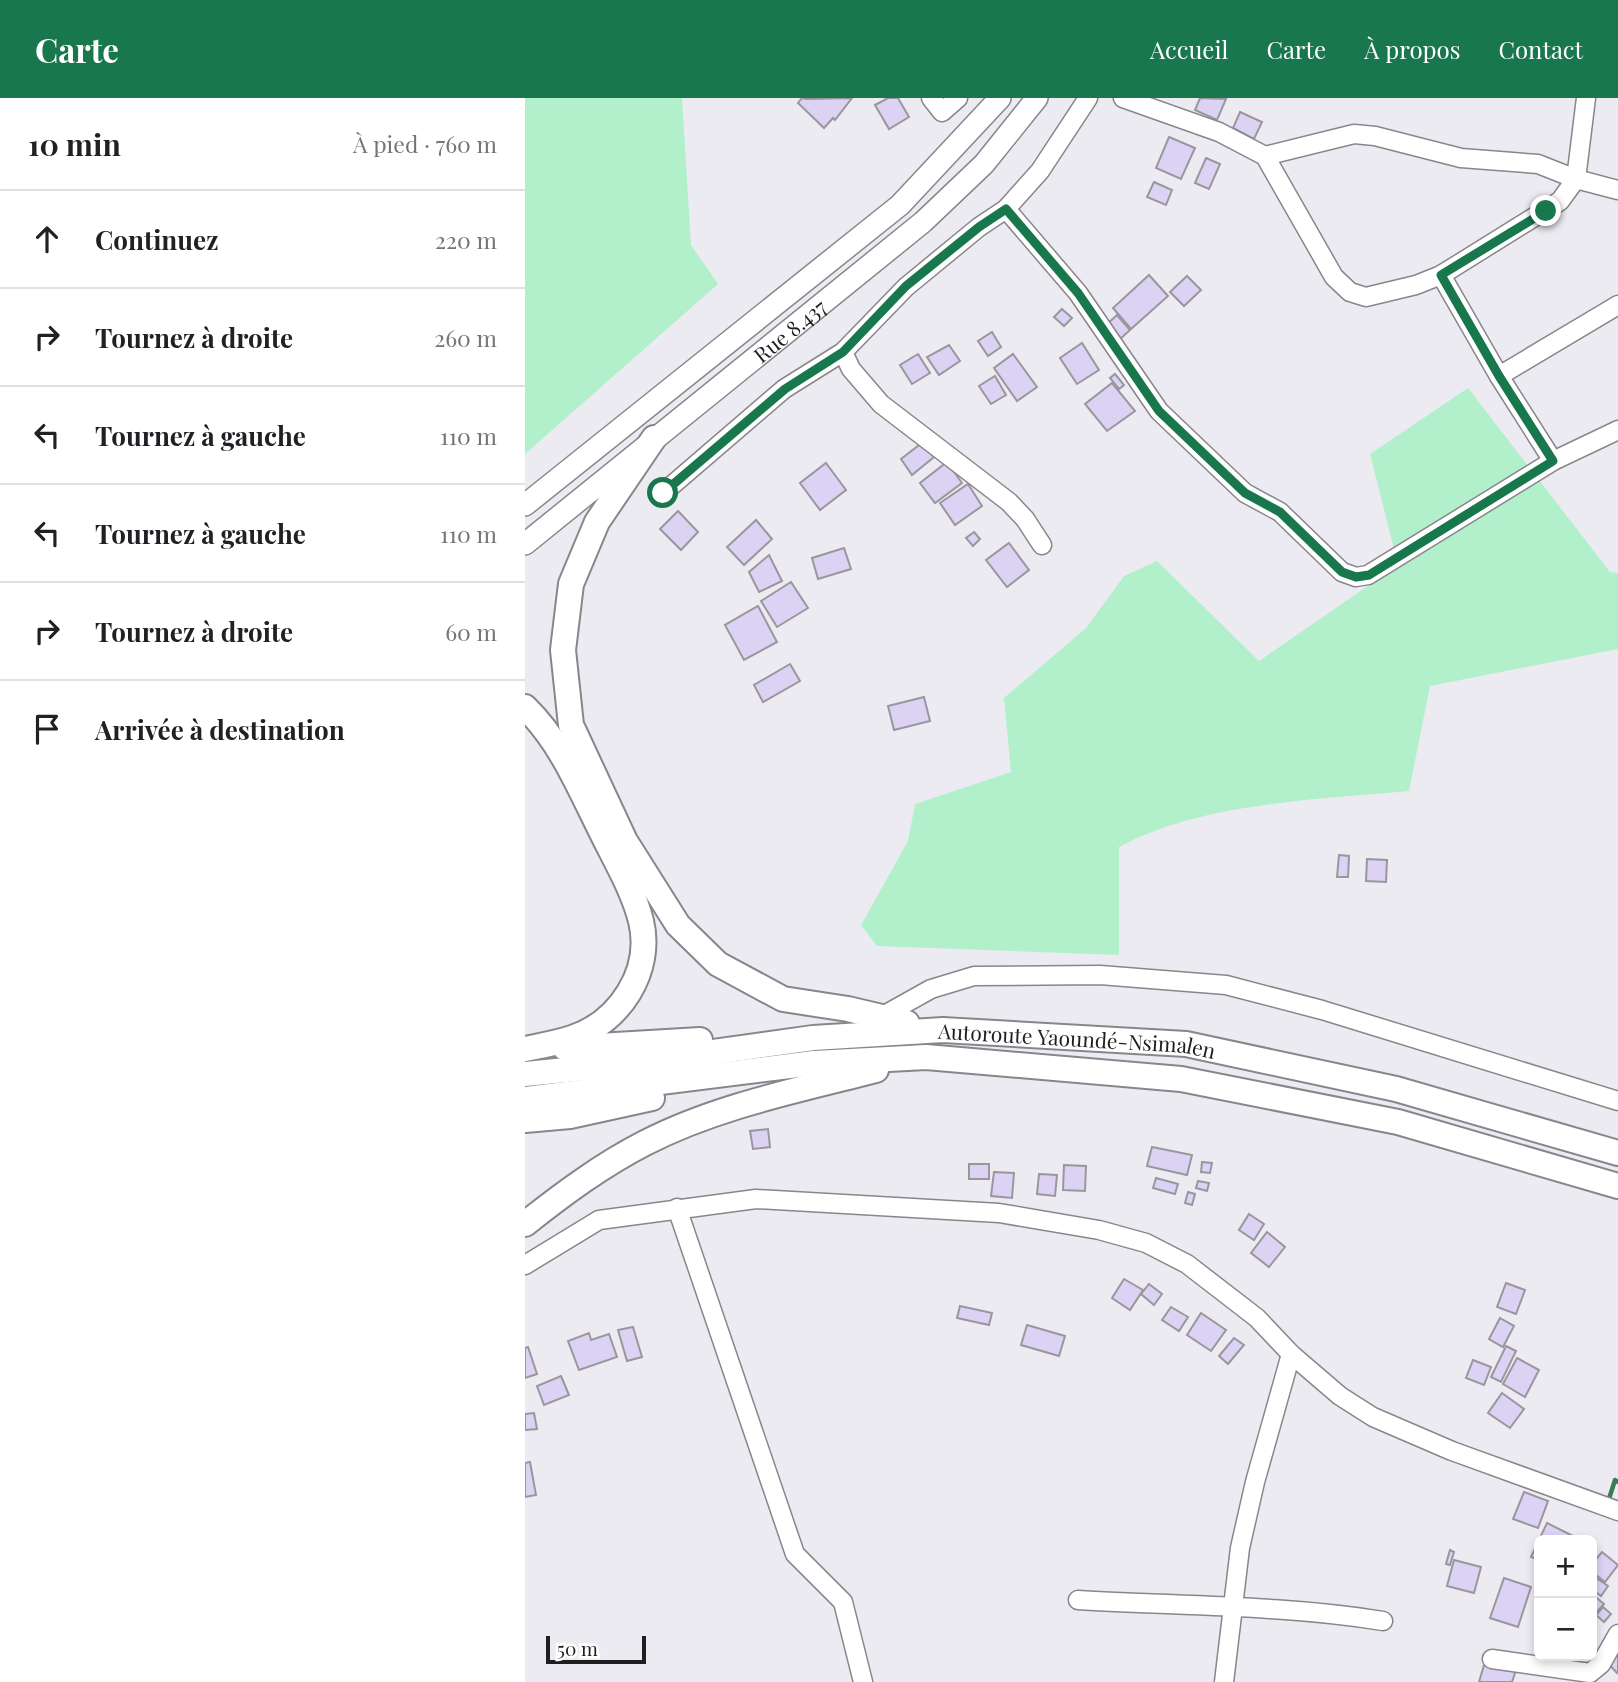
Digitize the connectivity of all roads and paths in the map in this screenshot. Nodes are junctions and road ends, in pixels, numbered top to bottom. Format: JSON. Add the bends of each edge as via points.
{"nodes":[{"id":1,"x":931,"y":98,"type":"edge"},
{"id":2,"x":958,"y":98,"type":"edge"},
{"id":3,"x":1000,"y":98,"type":"edge"},
{"id":4,"x":1037,"y":98,"type":"edge"},
{"id":5,"x":1088,"y":98,"type":"edge"},
{"id":6,"x":1123,"y":98,"type":"edge"},
{"id":7,"x":1586,"y":98,"type":"edge"},
{"id":8,"x":1265,"y":156,"type":"junction"},
{"id":9,"x":1576,"y":179,"type":"junction"},
{"id":10,"x":1618,"y":190,"type":"edge"},
{"id":11,"x":1006,"y":209,"type":"junction"},
{"id":12,"x":1441,"y":275,"type":"junction"},
{"id":13,"x":1618,"y":305,"type":"edge"},
{"id":14,"x":843,"y":352,"type":"junction"},
{"id":15,"x":1499,"y":376,"type":"junction"},
{"id":16,"x":1618,"y":429,"type":"edge"},
{"id":17,"x":654,"y":439,"type":"junction"},
{"id":18,"x":1553,"y":461,"type":"junction"},
{"id":19,"x":663,"y":493,"type":"dead end"},
{"id":20,"x":525,"y":505,"type":"edge"},
{"id":21,"x":528,"y":542,"type":"edge"},
{"id":22,"x":1042,"y":545,"type":"dead end"},
{"id":23,"x":525,"y":707,"type":"edge"},
{"id":24,"x":879,"y":1018,"type":"junction"},
{"id":25,"x":943,"y":1030,"type":"junction"},
{"id":26,"x":813,"y":1038,"type":"junction"},
{"id":27,"x":525,"y":1050,"type":"edge"},
{"id":28,"x":926,"y":1057,"type":"junction"},
{"id":29,"x":814,"y":1063,"type":"junction"},
{"id":30,"x":525,"y":1074,"type":"edge"},
{"id":31,"x":525,"y":1099,"type":"edge"},
{"id":32,"x":1618,"y":1101,"type":"edge"},
{"id":33,"x":525,"y":1120,"type":"edge"},
{"id":34,"x":1618,"y":1153,"type":"edge"},
{"id":35,"x":1618,"y":1185,"type":"edge"},
{"id":36,"x":677,"y":1208,"type":"junction"},
{"id":37,"x":525,"y":1224,"type":"edge"},
{"id":38,"x":525,"y":1265,"type":"edge"},
{"id":39,"x":1291,"y":1354,"type":"junction"},
{"id":40,"x":1618,"y":1511,"type":"edge"},
{"id":41,"x":1077,"y":1600,"type":"dead end"},
{"id":42,"x":1232,"y":1609,"type":"junction"},
{"id":43,"x":1383,"y":1621,"type":"dead end"},
{"id":44,"x":1618,"y":1634,"type":"edge"},
{"id":45,"x":1492,"y":1659,"type":"dead end"},
{"id":46,"x":863,"y":1682,"type":"edge"},
{"id":47,"x":1224,"y":1682,"type":"edge"}],
"edges":[{"from":1,"to":2,"type":"street","via":[[942,112]]},
{"from":3,"to":20,"type":"main road","name":"Rue 8.437","via":[[900,205]]},
{"from":4,"to":17,"type":"main road","name":"Rue 8.437","via":[[984,164],[923,222]]},
{"from":5,"to":11,"type":"street","via":[[1040,171]]},
{"from":6,"to":8,"type":"street","via":[[1219,132]]},
{"from":7,"to":9,"type":"street"},
{"from":8,"to":9,"type":"street","via":[[1354,134],[1461,158],[1538,164]]},
{"from":8,"to":12,"type":"street","via":[[1334,277],[1350,292],[1366,296],[1387,293]]},
{"from":9,"to":10,"type":"street"},
{"from":9,"to":12,"type":"street","via":[[1560,201]]},
{"from":11,"to":14,"type":"street","via":[[906,286]]},
{"from":11,"to":18,"type":"street","via":[[1078,293],[1159,411],[1245,493],[1280,512],[1342,572],[1369,575]]},
{"from":12,"to":15,"type":"street"},
{"from":13,"to":15,"type":"street"},
{"from":14,"to":19,"type":"street","via":[[785,389]]},
{"from":14,"to":22,"type":"street","via":[[851,369],[881,404],[1009,502]]},
{"from":15,"to":18,"type":"street"},
{"from":16,"to":18,"type":"street"},
{"from":17,"to":21,"type":"main road","name":"Rue 8.437"},
{"from":17,"to":24,"type":"highway","via":[[597,522],[571,584],[563,650],[571,725],[625,841],[678,925],[717,964],[783,999]]},
{"from":23,"to":27,"type":"highway","via":[[568,763],[631,894],[644,946],[640,971],[614,1012],[573,1038]]},
{"from":24,"to":25,"type":"highway"},
{"from":24,"to":32,"type":"street","via":[[931,989],[974,976],[1100,975],[1226,985]]},
{"from":25,"to":26,"type":"highway","name":"Autoroute Yaoundé-Nsimalen"},
{"from":25,"to":34,"type":"highway","name":"Autoroute Yaoundé-Nsimalen","via":[[1186,1044],[1397,1089]]},
{"from":26,"to":27,"type":"highway"},
{"from":26,"to":30,"type":"highway","name":"Autoroute Yaoundé-Nsimalen"},
{"from":28,"to":29,"type":"highway","name":"Autoroute Yaoundé-Nsimalen"},
{"from":28,"to":35,"type":"highway","name":"Autoroute Yaoundé-Nsimalen","via":[[1181,1079],[1398,1122]]},
{"from":28,"to":37,"type":"highway","via":[[746,1103],[646,1143],[566,1190]]},
{"from":29,"to":31,"type":"highway","name":"Autoroute Yaoundé-Nsimalen"},
{"from":29,"to":33,"type":"highway","via":[[571,1116]]},
{"from":36,"to":38,"type":"street","via":[[599,1220]]},
{"from":36,"to":39,"type":"street","via":[[755,1199],[805,1200],[999,1213],[1099,1230],[1146,1243],[1187,1264],[1257,1318]]},
{"from":36,"to":46,"type":"street","via":[[795,1554],[843,1602]]},
{"from":39,"to":40,"type":"street","via":[[1373,1417]]},
{"from":39,"to":42,"type":"street","via":[[1255,1482]]},
{"from":41,"to":42,"type":"street"},
{"from":42,"to":43,"type":"street","via":[[1312,1610]]},
{"from":42,"to":47,"type":"street"},
{"from":44,"to":45,"type":"street","via":[[1601,1664],[1590,1673]]}]}
